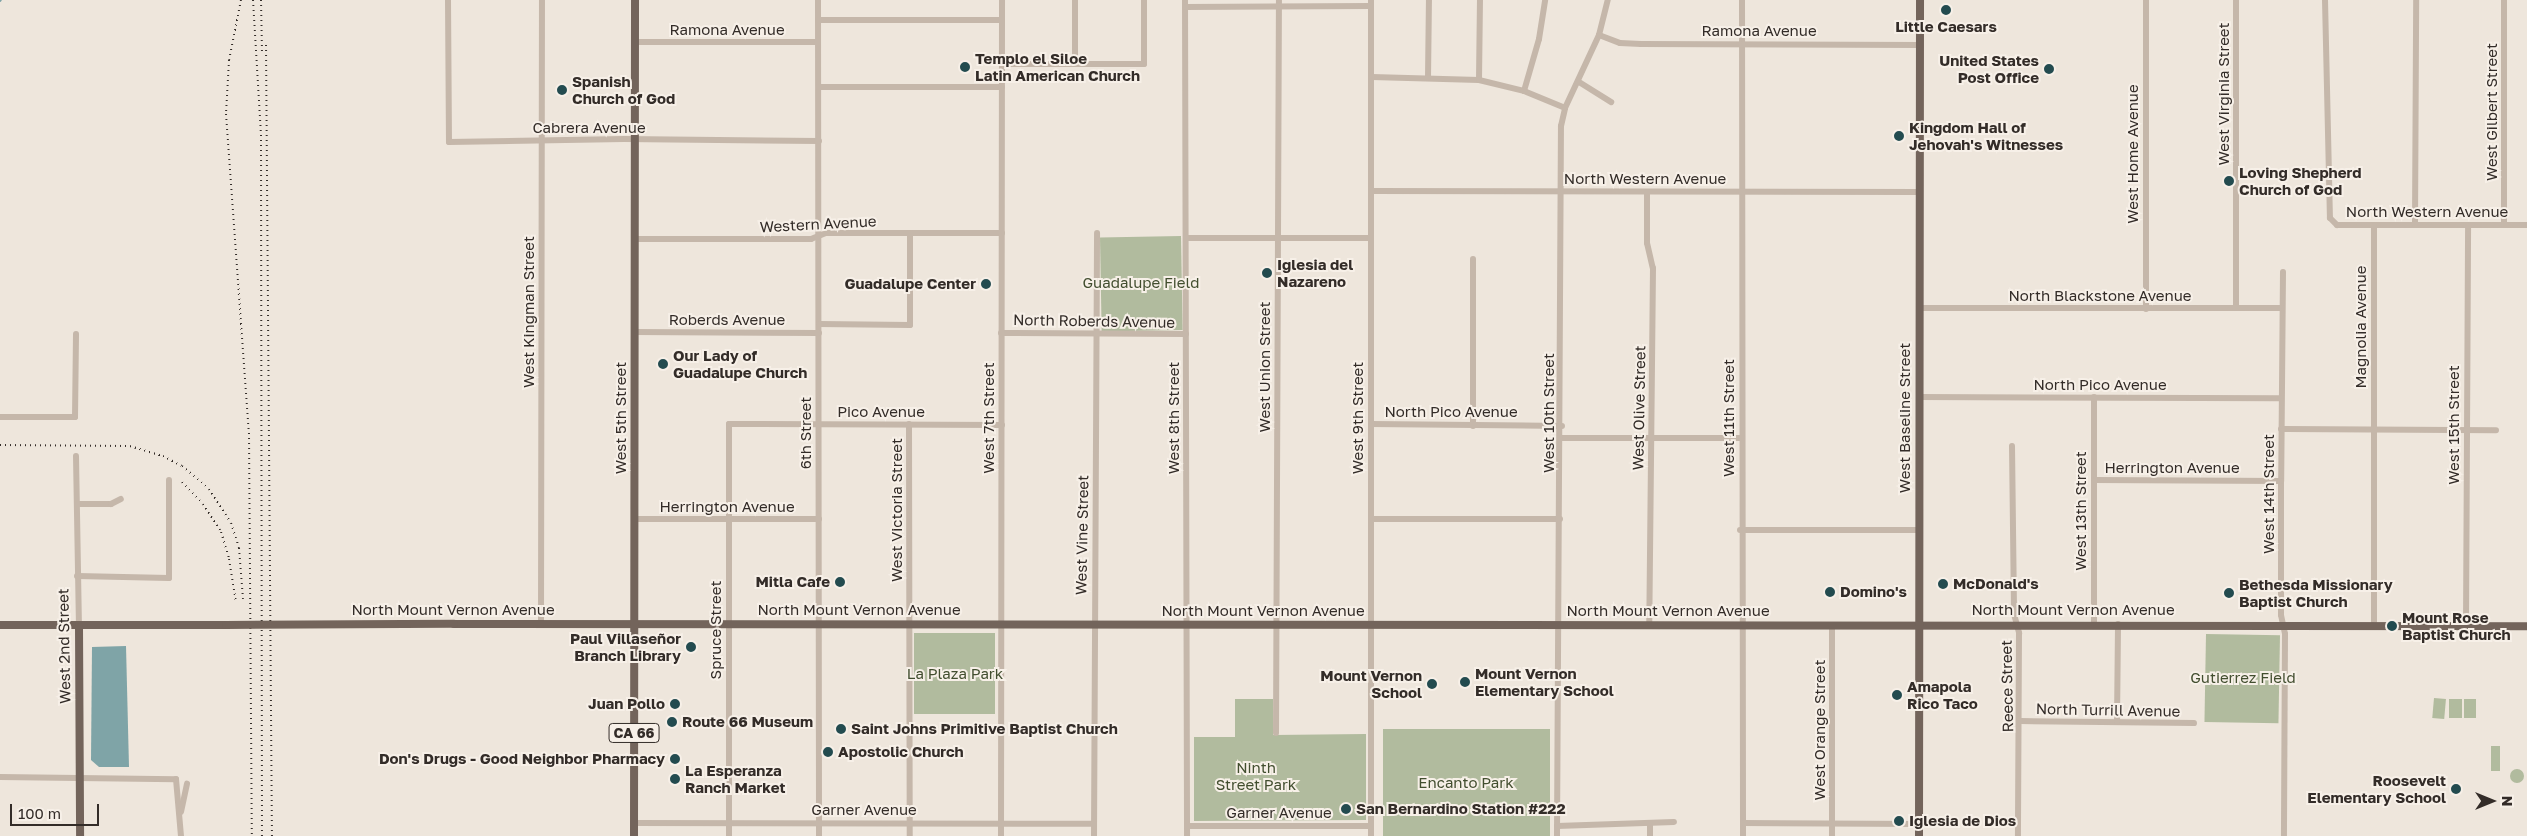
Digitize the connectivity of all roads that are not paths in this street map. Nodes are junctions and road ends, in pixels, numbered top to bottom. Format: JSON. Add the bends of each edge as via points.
{"nodes":[{"id":1,"x":448,"y":0,"type":"edge"},
{"id":2,"x":542,"y":0,"type":"edge"},
{"id":3,"x":635,"y":0,"type":"edge"},
{"id":4,"x":818,"y":0,"type":"edge"},
{"id":5,"x":1002,"y":0,"type":"edge"},
{"id":6,"x":1075,"y":0,"type":"edge"},
{"id":7,"x":1144,"y":0,"type":"edge"},
{"id":8,"x":1428,"y":0,"type":"edge"},
{"id":9,"x":1480,"y":0,"type":"edge"},
{"id":10,"x":1545,"y":0,"type":"edge"},
{"id":11,"x":1608,"y":0,"type":"edge"},
{"id":12,"x":1742,"y":0,"type":"edge"},
{"id":13,"x":1920,"y":0,"type":"edge"},
{"id":14,"x":2146,"y":0,"type":"edge"},
{"id":15,"x":2236,"y":0,"type":"edge"},
{"id":16,"x":2325,"y":0,"type":"edge"},
{"id":17,"x":2416,"y":0,"type":"edge"},
{"id":18,"x":2504,"y":0,"type":"edge"},
{"id":19,"x":1279,"y":3,"type":"edge"},
{"id":20,"x":1371,"y":3,"type":"edge"},
{"id":21,"x":1185,"y":4,"type":"edge"},
{"id":22,"x":818,"y":20,"type":"junction"},
{"id":23,"x":1002,"y":20,"type":"junction"},
{"id":24,"x":1599,"y":35,"type":"junction"},
{"id":25,"x":635,"y":42,"type":"junction"},
{"id":26,"x":818,"y":42,"type":"junction"},
{"id":27,"x":1742,"y":43,"type":"junction"},
{"id":28,"x":1920,"y":45,"type":"junction"},
{"id":29,"x":1075,"y":62,"type":"junction"},
{"id":30,"x":1002,"y":64,"type":"junction"},
{"id":31,"x":1372,"y":78,"type":"junction"},
{"id":32,"x":1428,"y":78,"type":"junction"},
{"id":33,"x":1479,"y":80,"type":"junction"},
{"id":34,"x":1579,"y":82,"type":"junction"},
{"id":35,"x":818,"y":87,"type":"junction"},
{"id":36,"x":1002,"y":87,"type":"junction"},
{"id":37,"x":1524,"y":91,"type":"junction"},
{"id":38,"x":1611,"y":102,"type":"dead end"},
{"id":39,"x":1565,"y":108,"type":"junction"},
{"id":40,"x":634,"y":140,"type":"junction"},
{"id":41,"x":542,"y":141,"type":"junction"},
{"id":42,"x":818,"y":141,"type":"junction"},
{"id":43,"x":1371,"y":191,"type":"junction"},
{"id":44,"x":1561,"y":191,"type":"junction"},
{"id":45,"x":1647,"y":192,"type":"junction"},
{"id":46,"x":1742,"y":192,"type":"junction"},
{"id":47,"x":1920,"y":192,"type":"junction"},
{"id":48,"x":2504,"y":224,"type":"junction"},
{"id":49,"x":2374,"y":225,"type":"junction"},
{"id":50,"x":2415,"y":225,"type":"junction"},
{"id":51,"x":2468,"y":225,"type":"junction"},
{"id":52,"x":2527,"y":225,"type":"edge"},
{"id":53,"x":910,"y":233,"type":"junction"},
{"id":54,"x":1002,"y":233,"type":"junction"},
{"id":55,"x":1097,"y":234,"type":"dead end"},
{"id":56,"x":818,"y":236,"type":"junction"},
{"id":57,"x":1277,"y":237,"type":"junction"},
{"id":58,"x":1186,"y":238,"type":"junction"},
{"id":59,"x":1371,"y":238,"type":"junction"},
{"id":60,"x":634,"y":239,"type":"junction"},
{"id":61,"x":1472,"y":259,"type":"dead end"},
{"id":62,"x":2283,"y":272,"type":"dead end"},
{"id":63,"x":1919,"y":308,"type":"junction"},
{"id":64,"x":2236,"y":308,"type":"junction"},
{"id":65,"x":2281,"y":308,"type":"junction"},
{"id":66,"x":2146,"y":309,"type":"junction"},
{"id":67,"x":818,"y":324,"type":"junction"},
{"id":68,"x":634,"y":332,"type":"junction"},
{"id":69,"x":1097,"y":332,"type":"junction"},
{"id":70,"x":818,"y":333,"type":"junction"},
{"id":71,"x":1002,"y":333,"type":"junction"},
{"id":72,"x":76,"y":334,"type":"dead end"},
{"id":73,"x":1186,"y":334,"type":"junction"},
{"id":74,"x":1919,"y":397,"type":"junction"},
{"id":75,"x":2094,"y":397,"type":"junction"},
{"id":76,"x":2280,"y":398,"type":"junction"},
{"id":77,"x":0,"y":417,"type":"edge"},
{"id":78,"x":729,"y":424,"type":"joint"},
{"id":79,"x":819,"y":424,"type":"junction"},
{"id":80,"x":909,"y":424,"type":"junction"},
{"id":81,"x":1371,"y":424,"type":"junction"},
{"id":82,"x":1002,"y":425,"type":"junction"},
{"id":83,"x":1472,"y":426,"type":"junction"},
{"id":84,"x":1562,"y":426,"type":"junction"},
{"id":85,"x":2281,"y":430,"type":"junction"},
{"id":86,"x":2373,"y":430,"type":"junction"},
{"id":87,"x":2466,"y":430,"type":"junction"},
{"id":88,"x":2496,"y":430,"type":"dead end"},
{"id":89,"x":1562,"y":438,"type":"junction"},
{"id":90,"x":1652,"y":438,"type":"junction"},
{"id":91,"x":1742,"y":438,"type":"junction"},
{"id":92,"x":2012,"y":446,"type":"dead end"},
{"id":93,"x":76,"y":456,"type":"dead end"},
{"id":94,"x":169,"y":480,"type":"dead end"},
{"id":95,"x":2094,"y":480,"type":"junction"},
{"id":96,"x":2280,"y":481,"type":"junction"},
{"id":97,"x":121,"y":499,"type":"dead end"},
{"id":98,"x":77,"y":504,"type":"junction"},
{"id":99,"x":634,"y":519,"type":"junction"},
{"id":100,"x":729,"y":519,"type":"junction"},
{"id":101,"x":819,"y":519,"type":"junction"},
{"id":102,"x":1371,"y":519,"type":"junction"},
{"id":103,"x":1560,"y":519,"type":"junction"},
{"id":104,"x":1740,"y":530,"type":"junction"},
{"id":105,"x":1919,"y":530,"type":"junction"},
{"id":106,"x":77,"y":576,"type":"junction"},
{"id":107,"x":541,"y":623,"type":"junction"},
{"id":108,"x":635,"y":623,"type":"junction"},
{"id":109,"x":729,"y":623,"type":"junction"},
{"id":110,"x":819,"y":623,"type":"junction"},
{"id":111,"x":909,"y":624,"type":"junction"},
{"id":112,"x":1003,"y":624,"type":"junction"},
{"id":113,"x":1094,"y":624,"type":"junction"},
{"id":114,"x":2016,"y":624,"type":"junction"},
{"id":115,"x":2094,"y":624,"type":"junction"},
{"id":116,"x":2118,"y":624,"type":"junction"},
{"id":117,"x":2283,"y":624,"type":"junction"},
{"id":118,"x":2374,"y":624,"type":"junction"},
{"id":119,"x":0,"y":625,"type":"edge"},
{"id":120,"x":1186,"y":625,"type":"junction"},
{"id":121,"x":1277,"y":625,"type":"junction"},
{"id":122,"x":1371,"y":625,"type":"junction"},
{"id":123,"x":1558,"y":625,"type":"junction"},
{"id":124,"x":1649,"y":625,"type":"junction"},
{"id":125,"x":1740,"y":625,"type":"junction"},
{"id":126,"x":1832,"y":625,"type":"junction"},
{"id":127,"x":1919,"y":625,"type":"junction"},
{"id":128,"x":2466,"y":626,"type":"junction"},
{"id":129,"x":2527,"y":626,"type":"edge"},
{"id":130,"x":79,"y":627,"type":"junction"},
{"id":131,"x":2020,"y":721,"type":"junction"},
{"id":132,"x":2117,"y":722,"type":"junction"},
{"id":133,"x":2194,"y":723,"type":"dead end"},
{"id":134,"x":1276,"y":734,"type":"dead end"},
{"id":135,"x":0,"y":777,"type":"edge"},
{"id":136,"x":80,"y":778,"type":"junction"},
{"id":137,"x":187,"y":784,"type":"dead end"},
{"id":138,"x":180,"y":816,"type":"junction"},
{"id":139,"x":1674,"y":822,"type":"dead end"},
{"id":140,"x":634,"y":823,"type":"junction"},
{"id":141,"x":729,"y":823,"type":"junction"},
{"id":142,"x":819,"y":823,"type":"junction"},
{"id":143,"x":910,"y":823,"type":"junction"},
{"id":144,"x":1001,"y":823,"type":"junction"},
{"id":145,"x":1650,"y":823,"type":"junction"},
{"id":146,"x":1743,"y":823,"type":"junction"},
{"id":147,"x":1094,"y":824,"type":"junction"},
{"id":148,"x":1919,"y":824,"type":"junction"},
{"id":149,"x":1832,"y":825,"type":"junction"},
{"id":150,"x":1187,"y":826,"type":"junction"},
{"id":151,"x":1371,"y":826,"type":"junction"},
{"id":152,"x":1558,"y":826,"type":"junction"},
{"id":153,"x":80,"y":836,"type":"edge"},
{"id":154,"x":181,"y":836,"type":"edge"},
{"id":155,"x":634,"y":836,"type":"edge"},
{"id":156,"x":729,"y":836,"type":"edge"},
{"id":157,"x":819,"y":836,"type":"edge"},
{"id":158,"x":910,"y":836,"type":"edge"},
{"id":159,"x":1001,"y":836,"type":"edge"},
{"id":160,"x":1094,"y":836,"type":"edge"},
{"id":161,"x":1187,"y":836,"type":"edge"},
{"id":162,"x":1371,"y":836,"type":"edge"},
{"id":163,"x":1558,"y":836,"type":"edge"},
{"id":164,"x":1650,"y":836,"type":"edge"},
{"id":165,"x":1743,"y":836,"type":"edge"},
{"id":166,"x":1832,"y":836,"type":"edge"},
{"id":167,"x":1919,"y":836,"type":"edge"},
{"id":168,"x":2018,"y":836,"type":"edge"},
{"id":169,"x":2284,"y":836,"type":"edge"}],
"edges":[{"from":1,"to":41,"type":"street","name":"Cabrera Avenue","via":[[449,142]]},
{"from":2,"to":41,"type":"street","name":"West Kingman Street"},
{"from":3,"to":25,"type":"main road","name":"West 5th Street","number":"CA 66"},
{"from":4,"to":22,"type":"street","name":"6th Street"},
{"from":5,"to":23,"type":"street","name":"West 7th Street"},
{"from":6,"to":29,"type":"street"},
{"from":7,"to":29,"type":"street","via":[[1144,64]]},
{"from":8,"to":32,"type":"street"},
{"from":9,"to":33,"type":"street"},
{"from":10,"to":37,"type":"street","via":[[1539,39]]},
{"from":11,"to":24,"type":"street","name":"West 10th Street"},
{"from":12,"to":27,"type":"street","name":"West 11th Street"},
{"from":13,"to":28,"type":"main road","name":"West Baseline Street"},
{"from":14,"to":66,"type":"street","name":"West Home Avenue"},
{"from":15,"to":64,"type":"street","name":"West Virginia Street"},
{"from":16,"to":49,"type":"street","name":"North Western Avenue","via":[[2330,218],[2337,225]]},
{"from":17,"to":50,"type":"street"},
{"from":18,"to":48,"type":"street","name":"West Gilbert Street"},
{"from":19,"to":20,"type":"street"},
{"from":19,"to":21,"type":"street"},
{"from":19,"to":57,"type":"street","name":"West Union Street"},
{"from":20,"to":31,"type":"street","name":"West 9th Street"},
{"from":21,"to":58,"type":"street","name":"West 8th Street"},
{"from":22,"to":23,"type":"street"},
{"from":22,"to":26,"type":"street","name":"6th Street"},
{"from":23,"to":30,"type":"street","name":"West 7th Street"},
{"from":24,"to":27,"type":"street","name":"Ramona Avenue","via":[[1620,43]]},
{"from":24,"to":34,"type":"street","name":"West 10th Street"},
{"from":25,"to":26,"type":"street","name":"Ramona Avenue"},
{"from":25,"to":40,"type":"main road","name":"West 5th Street","number":"CA 66"},
{"from":26,"to":35,"type":"street","name":"6th Street"},
{"from":27,"to":28,"type":"street","name":"Ramona Avenue"},
{"from":27,"to":46,"type":"street","name":"West 11th Street"},
{"from":28,"to":47,"type":"main road","name":"West Baseline Street"},
{"from":29,"to":30,"type":"street"},
{"from":30,"to":36,"type":"street","name":"West 7th Street"},
{"from":31,"to":32,"type":"street"},
{"from":31,"to":43,"type":"street","name":"West 9th Street"},
{"from":32,"to":33,"type":"street"},
{"from":33,"to":37,"type":"street"},
{"from":34,"to":38,"type":"street"},
{"from":34,"to":39,"type":"street","name":"West 10th Street"},
{"from":35,"to":36,"type":"street"},
{"from":35,"to":42,"type":"street","name":"6th Street"},
{"from":36,"to":54,"type":"street","name":"West 7th Street"},
{"from":37,"to":39,"type":"street"},
{"from":39,"to":44,"type":"street","name":"West 10th Street"},
{"from":40,"to":41,"type":"street","name":"Cabrera Avenue"},
{"from":40,"to":42,"type":"street","name":"Cabrera Avenue"},
{"from":40,"to":60,"type":"main road","name":"West 5th Street","number":"CA 66"},
{"from":41,"to":107,"type":"street","name":"West Kingman Street"},
{"from":42,"to":56,"type":"street","name":"6th Street"},
{"from":43,"to":44,"type":"street","name":"North Western Avenue"},
{"from":43,"to":59,"type":"street","name":"West 9th Street"},
{"from":44,"to":45,"type":"street","name":"North Western Avenue"},
{"from":44,"to":84,"type":"street","name":"West 10th Street"},
{"from":45,"to":46,"type":"street","name":"North Western Avenue"},
{"from":45,"to":90,"type":"street","name":"West Olive Street","via":[[1647,243],[1653,268]]},
{"from":46,"to":47,"type":"street","name":"North Western Avenue"},
{"from":46,"to":91,"type":"street","name":"West 11th Street"},
{"from":47,"to":63,"type":"main road","name":"West Baseline Street"},
{"from":48,"to":51,"type":"street","name":"North Western Avenue"},
{"from":48,"to":52,"type":"street","name":"North Western Avenue"},
{"from":49,"to":50,"type":"street","name":"North Western Avenue"},
{"from":49,"to":86,"type":"street","name":"Magnolia Avenue"},
{"from":50,"to":51,"type":"street","name":"North Western Avenue"},
{"from":51,"to":87,"type":"street","name":"West 15th Street"},
{"from":53,"to":54,"type":"street","name":"Western Avenue"},
{"from":53,"to":56,"type":"street","name":"Western Avenue","via":[[826,233]]},
{"from":53,"to":67,"type":"street","via":[[910,325]]},
{"from":54,"to":71,"type":"street","name":"West 7th Street"},
{"from":55,"to":69,"type":"street","name":"West Vine Street"},
{"from":56,"to":60,"type":"street","name":"Western Avenue","via":[[811,240]]},
{"from":56,"to":67,"type":"street","name":"6th Street"},
{"from":57,"to":58,"type":"street"},
{"from":57,"to":59,"type":"street"},
{"from":57,"to":121,"type":"street","name":"West Union Street"},
{"from":58,"to":73,"type":"street","name":"West 8th Street"},
{"from":59,"to":81,"type":"street","name":"West 9th Street"},
{"from":60,"to":68,"type":"main road","name":"West 5th Street","number":"CA 66"},
{"from":61,"to":83,"type":"street"},
{"from":62,"to":65,"type":"street","name":"West 14th Street"},
{"from":63,"to":66,"type":"street","name":"North Blackstone Avenue"},
{"from":63,"to":74,"type":"main road","name":"West Baseline Street"},
{"from":64,"to":65,"type":"street","name":"North Blackstone Avenue"},
{"from":64,"to":66,"type":"street","name":"North Blackstone Avenue"},
{"from":65,"to":76,"type":"street","name":"West 14th Street"},
{"from":67,"to":70,"type":"street","name":"6th Street"},
{"from":68,"to":70,"type":"street","name":"Roberds Avenue"},
{"from":68,"to":99,"type":"main road","name":"West 5th Street","number":"CA 66"},
{"from":69,"to":71,"type":"street","name":"North Roberds Avenue"},
{"from":69,"to":73,"type":"street","name":"North Roberds Avenue"},
{"from":69,"to":113,"type":"street","name":"West Vine Street"},
{"from":70,"to":79,"type":"street","name":"6th Street"},
{"from":71,"to":82,"type":"street","name":"West 7th Street"},
{"from":72,"to":77,"type":"street","via":[[75,416]]},
{"from":73,"to":120,"type":"street","name":"West 8th Street"},
{"from":74,"to":75,"type":"street","name":"North Pico Avenue"},
{"from":74,"to":105,"type":"main road","name":"West Baseline Street"},
{"from":75,"to":76,"type":"street","name":"North Pico Avenue"},
{"from":75,"to":95,"type":"street","name":"West 13th Street"},
{"from":76,"to":85,"type":"street","name":"West 14th Street"},
{"from":78,"to":79,"type":"street","name":"Pico Avenue"},
{"from":78,"to":100,"type":"street","name":"Spruce Street"},
{"from":79,"to":80,"type":"street","name":"Pico Avenue"},
{"from":79,"to":101,"type":"street","name":"6th Street"},
{"from":80,"to":82,"type":"street","name":"Pico Avenue"},
{"from":80,"to":111,"type":"street","name":"West Victoria Street"},
{"from":81,"to":83,"type":"street","name":"North Pico Avenue"},
{"from":81,"to":102,"type":"street","name":"West 9th Street"},
{"from":82,"to":112,"type":"street","name":"West 7th Street"},
{"from":83,"to":84,"type":"street","name":"North Pico Avenue"},
{"from":84,"to":89,"type":"street","name":"West 10th Street"},
{"from":85,"to":86,"type":"street"},
{"from":85,"to":96,"type":"street","name":"West 14th Street"},
{"from":86,"to":87,"type":"street"},
{"from":86,"to":118,"type":"street","name":"Magnolia Avenue"},
{"from":87,"to":88,"type":"street"},
{"from":87,"to":128,"type":"street","name":"West 15th Street"},
{"from":89,"to":90,"type":"street"},
{"from":89,"to":103,"type":"street","name":"West 10th Street"},
{"from":90,"to":91,"type":"street"},
{"from":90,"to":124,"type":"street","name":"West Olive Street"},
{"from":91,"to":104,"type":"street","name":"West 11th Street"},
{"from":92,"to":114,"type":"street","name":"Reece Street"},
{"from":93,"to":98,"type":"street","name":"West 2nd Street"},
{"from":94,"to":106,"type":"street","via":[[169,578]]},
{"from":95,"to":96,"type":"street","name":"Herrington Avenue"},
{"from":95,"to":115,"type":"street","name":"West 13th Street"},
{"from":96,"to":117,"type":"street","name":"West 14th Street"},
{"from":97,"to":98,"type":"street","via":[[111,504]]},
{"from":98,"to":106,"type":"street","name":"West 2nd Street"},
{"from":99,"to":100,"type":"street","name":"Herrington Avenue"},
{"from":99,"to":108,"type":"main road","name":"West 5th Street","number":"CA 66"},
{"from":100,"to":101,"type":"street","name":"Herrington Avenue"},
{"from":100,"to":109,"type":"street","name":"Spruce Street"},
{"from":101,"to":110,"type":"street","name":"6th Street"},
{"from":102,"to":103,"type":"street"},
{"from":102,"to":122,"type":"street","name":"West 9th Street"},
{"from":103,"to":123,"type":"street","name":"West 10th Street"},
{"from":104,"to":105,"type":"street"},
{"from":104,"to":125,"type":"street","name":"West 11th Street"},
{"from":105,"to":127,"type":"main road","name":"West Baseline Street"},
{"from":106,"to":130,"type":"street","name":"West 2nd Street"},
{"from":107,"to":108,"type":"main road","name":"North Mount Vernon Avenue"},
{"from":107,"to":130,"type":"main road","name":"North Mount Vernon Avenue","bridge":true},
{"from":108,"to":109,"type":"main road","name":"North Mount Vernon Avenue"},
{"from":108,"to":140,"type":"main road","name":"West 5th Street","number":"CA 66"},
{"from":109,"to":110,"type":"main road","name":"North Mount Vernon Avenue"},
{"from":109,"to":141,"type":"street","name":"Spruce Street"},
{"from":110,"to":111,"type":"main road","name":"North Mount Vernon Avenue"},
{"from":110,"to":142,"type":"street","name":"6th Street"},
{"from":111,"to":112,"type":"main road","name":"North Mount Vernon Avenue"},
{"from":111,"to":143,"type":"street","name":"West Victoria Street"},
{"from":112,"to":113,"type":"main road","name":"North Mount Vernon Avenue"},
{"from":112,"to":144,"type":"street","name":"West 7th Street"},
{"from":113,"to":120,"type":"main road","name":"North Mount Vernon Avenue"},
{"from":113,"to":147,"type":"street","name":"West Vine Street"},
{"from":114,"to":115,"type":"main road","name":"North Mount Vernon Avenue"},
{"from":114,"to":127,"type":"main road","name":"North Mount Vernon Avenue"},
{"from":114,"to":131,"type":"street","name":"Reece Street"},
{"from":115,"to":116,"type":"main road","name":"North Mount Vernon Avenue"},
{"from":116,"to":117,"type":"main road","name":"North Mount Vernon Avenue"},
{"from":116,"to":132,"type":"street"},
{"from":117,"to":118,"type":"main road","name":"North Mount Vernon Avenue"},
{"from":117,"to":169,"type":"street","name":"West 14th Street"},
{"from":118,"to":128,"type":"main road","name":"North Mount Vernon Avenue"},
{"from":119,"to":130,"type":"main road","name":"North Mount Vernon Avenue"},
{"from":120,"to":121,"type":"main road","name":"North Mount Vernon Avenue"},
{"from":120,"to":150,"type":"street","name":"West 8th Street"},
{"from":121,"to":122,"type":"main road","name":"North Mount Vernon Avenue"},
{"from":121,"to":134,"type":"street","name":"West Union Street"},
{"from":122,"to":123,"type":"main road","name":"North Mount Vernon Avenue"},
{"from":122,"to":151,"type":"street","name":"West 9th Street"},
{"from":123,"to":124,"type":"main road","name":"North Mount Vernon Avenue"},
{"from":123,"to":152,"type":"street","name":"West 10th Street"},
{"from":124,"to":125,"type":"main road","name":"North Mount Vernon Avenue"},
{"from":125,"to":126,"type":"main road","name":"North Mount Vernon Avenue"},
{"from":125,"to":146,"type":"street","name":"West 11th Street"},
{"from":126,"to":127,"type":"main road","name":"North Mount Vernon Avenue"},
{"from":126,"to":149,"type":"street","name":"West Orange Street"},
{"from":127,"to":148,"type":"main road","name":"West Baseline Street"},
{"from":128,"to":129,"type":"main road","name":"North Mount Vernon Avenue"},
{"from":130,"to":136,"type":"main road","name":"West 2nd Street"},
{"from":131,"to":132,"type":"street","name":"North Turrill Avenue"},
{"from":131,"to":168,"type":"street","name":"Reece Street"},
{"from":132,"to":133,"type":"street","name":"North Turrill Avenue"},
{"from":135,"to":136,"type":"street"},
{"from":136,"to":138,"type":"street","via":[[176,779]]},
{"from":136,"to":153,"type":"main road","name":"West 2nd Street"},
{"from":137,"to":138,"type":"street"},
{"from":138,"to":154,"type":"street"},
{"from":139,"to":145,"type":"street"},
{"from":140,"to":141,"type":"street","name":"Garner Avenue"},
{"from":140,"to":155,"type":"main road","name":"West 5th Street","number":"CA 66"},
{"from":141,"to":142,"type":"street","name":"Garner Avenue"},
{"from":141,"to":156,"type":"street","name":"Spruce Street"},
{"from":142,"to":143,"type":"street","name":"Garner Avenue"},
{"from":142,"to":157,"type":"street","name":"6th Street"},
{"from":143,"to":144,"type":"street","name":"Garner Avenue"},
{"from":143,"to":158,"type":"street","name":"West Victoria Street"},
{"from":144,"to":147,"type":"street","name":"Garner Avenue"},
{"from":144,"to":159,"type":"street","name":"West 7th Street"},
{"from":145,"to":152,"type":"street"},
{"from":145,"to":164,"type":"street"},
{"from":146,"to":149,"type":"street"},
{"from":146,"to":165,"type":"street","name":"West 11th Street"},
{"from":147,"to":160,"type":"street","name":"West Vine Street"},
{"from":148,"to":149,"type":"street"},
{"from":148,"to":167,"type":"main road","name":"West Baseline Street"},
{"from":149,"to":166,"type":"street","name":"West Orange Street"},
{"from":150,"to":151,"type":"street","name":"Garner Avenue"},
{"from":150,"to":161,"type":"street","name":"West 8th Street"},
{"from":151,"to":162,"type":"street","name":"West 9th Street"},
{"from":152,"to":163,"type":"street","name":"West 10th Street"}]}
